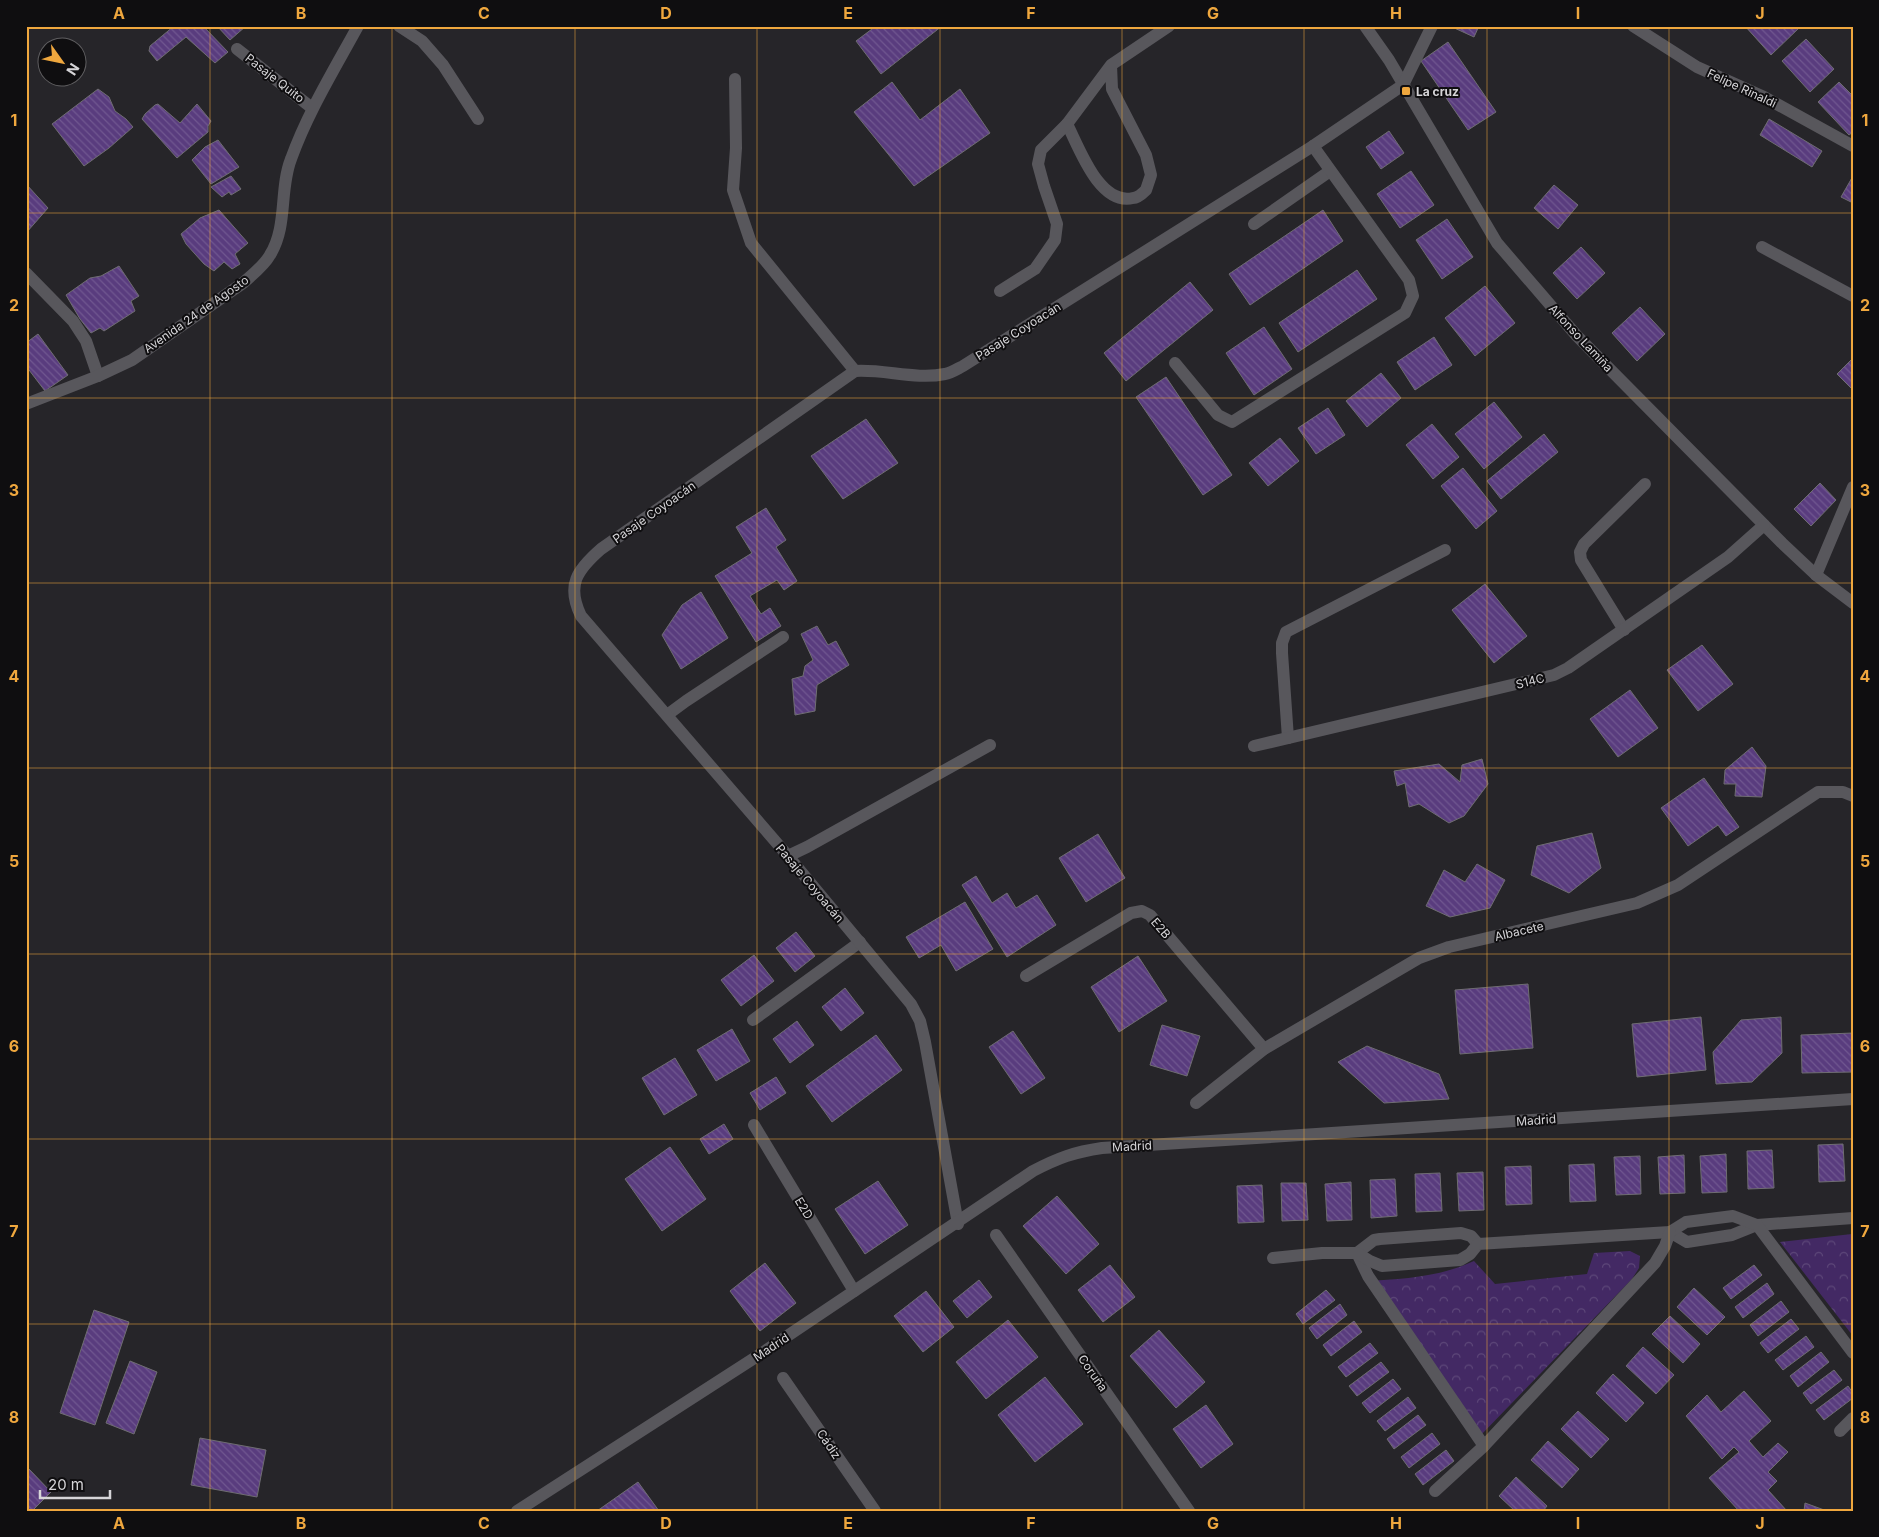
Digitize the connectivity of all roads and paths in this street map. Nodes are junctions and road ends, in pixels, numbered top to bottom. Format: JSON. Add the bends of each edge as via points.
{"nodes":[{"id":1,"x":358,"y":26,"type":"edge"},
{"id":2,"x":399,"y":26,"type":"edge"},
{"id":3,"x":1169,"y":26,"type":"edge"},
{"id":4,"x":1365,"y":26,"type":"edge"},
{"id":5,"x":1432,"y":26,"type":"edge"},
{"id":6,"x":1640,"y":28,"type":"edge"},
{"id":7,"x":237,"y":49,"type":"dead end"},
{"id":8,"x":1111,"y":65,"type":"junction"},
{"id":9,"x":735,"y":80,"type":"dead end"},
{"id":10,"x":1403,"y":84,"type":"junction"},
{"id":11,"x":312,"y":108,"type":"junction"},
{"id":12,"x":478,"y":119,"type":"dead end"},
{"id":13,"x":1067,"y":124,"type":"junction"},
{"id":14,"x":1312,"y":146,"type":"junction"},
{"id":15,"x":1853,"y":146,"type":"edge"},
{"id":16,"x":1330,"y":171,"type":"junction"},
{"id":17,"x":1254,"y":224,"type":"dead end"},
{"id":18,"x":1762,"y":247,"type":"dead end"},
{"id":19,"x":26,"y":273,"type":"edge"},
{"id":20,"x":1000,"y":291,"type":"dead end"},
{"id":21,"x":1853,"y":296,"type":"edge"},
{"id":22,"x":1176,"y":363,"type":"dead end"},
{"id":23,"x":855,"y":371,"type":"junction"},
{"id":24,"x":98,"y":376,"type":"junction"},
{"id":25,"x":26,"y":404,"type":"edge"},
{"id":26,"x":1644,"y":484,"type":"dead end"},
{"id":27,"x":1853,"y":487,"type":"edge"},
{"id":28,"x":1764,"y":525,"type":"junction"},
{"id":29,"x":1445,"y":550,"type":"dead end"},
{"id":30,"x":1816,"y":575,"type":"junction"},
{"id":31,"x":1853,"y":603,"type":"edge"},
{"id":32,"x":1624,"y":630,"type":"junction"},
{"id":33,"x":783,"y":637,"type":"dead end"},
{"id":34,"x":667,"y":715,"type":"junction"},
{"id":35,"x":1288,"y":738,"type":"junction"},
{"id":36,"x":990,"y":745,"type":"dead end"},
{"id":37,"x":1254,"y":746,"type":"dead end"},
{"id":38,"x":1853,"y":796,"type":"edge"},
{"id":39,"x":788,"y":856,"type":"junction"},
{"id":40,"x":860,"y":942,"type":"junction"},
{"id":41,"x":1026,"y":976,"type":"dead end"},
{"id":42,"x":753,"y":1020,"type":"dead end"},
{"id":43,"x":1264,"y":1049,"type":"junction"},
{"id":44,"x":1853,"y":1099,"type":"edge"},
{"id":45,"x":1196,"y":1103,"type":"dead end"},
{"id":46,"x":754,"y":1125,"type":"dead end"},
{"id":47,"x":1853,"y":1218,"type":"edge"},
{"id":48,"x":958,"y":1224,"type":"junction"},
{"id":49,"x":1757,"y":1225,"type":"junction"},
{"id":50,"x":1670,"y":1232,"type":"junction"},
{"id":51,"x":996,"y":1235,"type":"dead end"},
{"id":52,"x":1478,"y":1244,"type":"junction"},
{"id":53,"x":1357,"y":1253,"type":"junction"},
{"id":54,"x":1273,"y":1258,"type":"dead end"},
{"id":55,"x":854,"y":1291,"type":"junction"},
{"id":56,"x":1853,"y":1354,"type":"edge"},
{"id":57,"x":783,"y":1378,"type":"dead end"},
{"id":58,"x":1853,"y":1418,"type":"edge"},
{"id":59,"x":1840,"y":1431,"type":"dead end"},
{"id":60,"x":1484,"y":1446,"type":"junction"},
{"id":61,"x":1435,"y":1491,"type":"dead end"},
{"id":62,"x":516,"y":1511,"type":"edge"},
{"id":63,"x":874,"y":1511,"type":"edge"},
{"id":64,"x":1189,"y":1511,"type":"edge"}],
"edges":[{"from":1,"to":11,"type":"street","name":"Avenida 24 de Agosto"},
{"from":2,"to":12,"type":"street","via":[[422,41],[443,65]]},
{"from":3,"to":8,"type":"street"},
{"from":4,"to":10,"type":"street","name":"Alfonso Lamiña"},
{"from":5,"to":10,"type":"street"},
{"from":6,"to":15,"type":"street","name":"Felipe Rinaldi","via":[[1697,66],[1764,97]]},
{"from":7,"to":11,"type":"street","name":"Pasaje Quito"},
{"from":8,"to":13,"type":"street"},
{"from":8,"to":13,"type":"street","via":[[1112,89],[1146,155],[1150,175],[1146,190],[1134,198],[1120,198],[1105,189],[1094,178]]},
{"from":9,"to":23,"type":"street","via":[[733,190],[751,244]]},
{"from":10,"to":14,"type":"street","name":"Pasaje Coyoacán"},
{"from":10,"to":28,"type":"street","name":"Alfonso Lamiña","via":[[1497,243],[1577,336]]},
{"from":11,"to":24,"type":"street","name":"Avenida 24 de Agosto","via":[[290,160],[279,236],[270,256],[227,294],[132,360]]},
{"from":13,"to":20,"type":"street","via":[[1041,150],[1038,164],[1057,224],[1055,240],[1035,269]]},
{"from":14,"to":16,"type":"street"},
{"from":14,"to":23,"type":"street","name":"Pasaje Coyoacán","via":[[947,374],[929,376]]},
{"from":16,"to":17,"type":"street"},
{"from":16,"to":22,"type":"street","via":[[1409,280],[1413,296],[1406,313],[1232,422],[1218,415]]},
{"from":18,"to":21,"type":"street"},
{"from":19,"to":24,"type":"street","via":[[73,321],[86,341]]},
{"from":23,"to":34,"type":"street","name":"Pasaje Coyoacán","via":[[601,550],[586,563],[576,579],[574,595],[581,616]]},
{"from":24,"to":25,"type":"street","name":"Avenida 24 de Agosto"},
{"from":26,"to":32,"type":"street","via":[[1584,544],[1580,552],[1581,560]]},
{"from":27,"to":30,"type":"street"},
{"from":28,"to":30,"type":"street","name":"Alfonso Lamiña"},
{"from":28,"to":32,"type":"street","name":"S14C","via":[[1728,557]]},
{"from":29,"to":35,"type":"street","via":[[1286,632],[1282,653]]},
{"from":30,"to":31,"type":"street","name":"Alfonso Lamiña"},
{"from":32,"to":35,"type":"street","name":"S14C","via":[[1554,675]]},
{"from":33,"to":34,"type":"street"},
{"from":34,"to":39,"type":"street","name":"Pasaje Coyoacán"},
{"from":35,"to":37,"type":"street","name":"S14C"},
{"from":36,"to":39,"type":"street"},
{"from":38,"to":43,"type":"street","name":"Albacete","via":[[1842,792],[1818,792],[1678,885],[1638,903],[1449,947],[1419,958]]},
{"from":39,"to":40,"type":"street","name":"Pasaje Coyoacán"},
{"from":40,"to":42,"type":"street"},
{"from":40,"to":48,"type":"street","name":"Pasaje Coyoacán","via":[[911,1004],[920,1021]]},
{"from":41,"to":43,"type":"street","name":"E2B","via":[[1131,913],[1142,911],[1150,915]]},
{"from":43,"to":45,"type":"street","name":"Albacete"},
{"from":44,"to":48,"type":"street","name":"Madrid","via":[[1085,1150],[1056,1159],[1033,1172]]},
{"from":46,"to":55,"type":"street","name":"E2D"},
{"from":47,"to":49,"type":"street"},
{"from":48,"to":55,"type":"street","name":"Madrid"},
{"from":49,"to":50,"type":"street","via":[[1733,1216],[1686,1222]]},
{"from":49,"to":50,"type":"street","via":[[1732,1235],[1687,1242]]},
{"from":49,"to":56,"type":"street"},
{"from":50,"to":52,"type":"street"},
{"from":50,"to":60,"type":"street","via":[[1655,1263]]},
{"from":51,"to":64,"type":"street","name":"Coruña"},
{"from":52,"to":53,"type":"street","via":[[1470,1236],[1461,1234],[1380,1239]]},
{"from":52,"to":53,"type":"street","via":[[1460,1260],[1382,1266]]},
{"from":53,"to":54,"type":"street"},
{"from":53,"to":60,"type":"street","via":[[1368,1276]]},
{"from":55,"to":62,"type":"street","name":"Madrid"},
{"from":57,"to":63,"type":"street","name":"Cádiz"},
{"from":58,"to":59,"type":"street"},
{"from":60,"to":61,"type":"street"}]}
